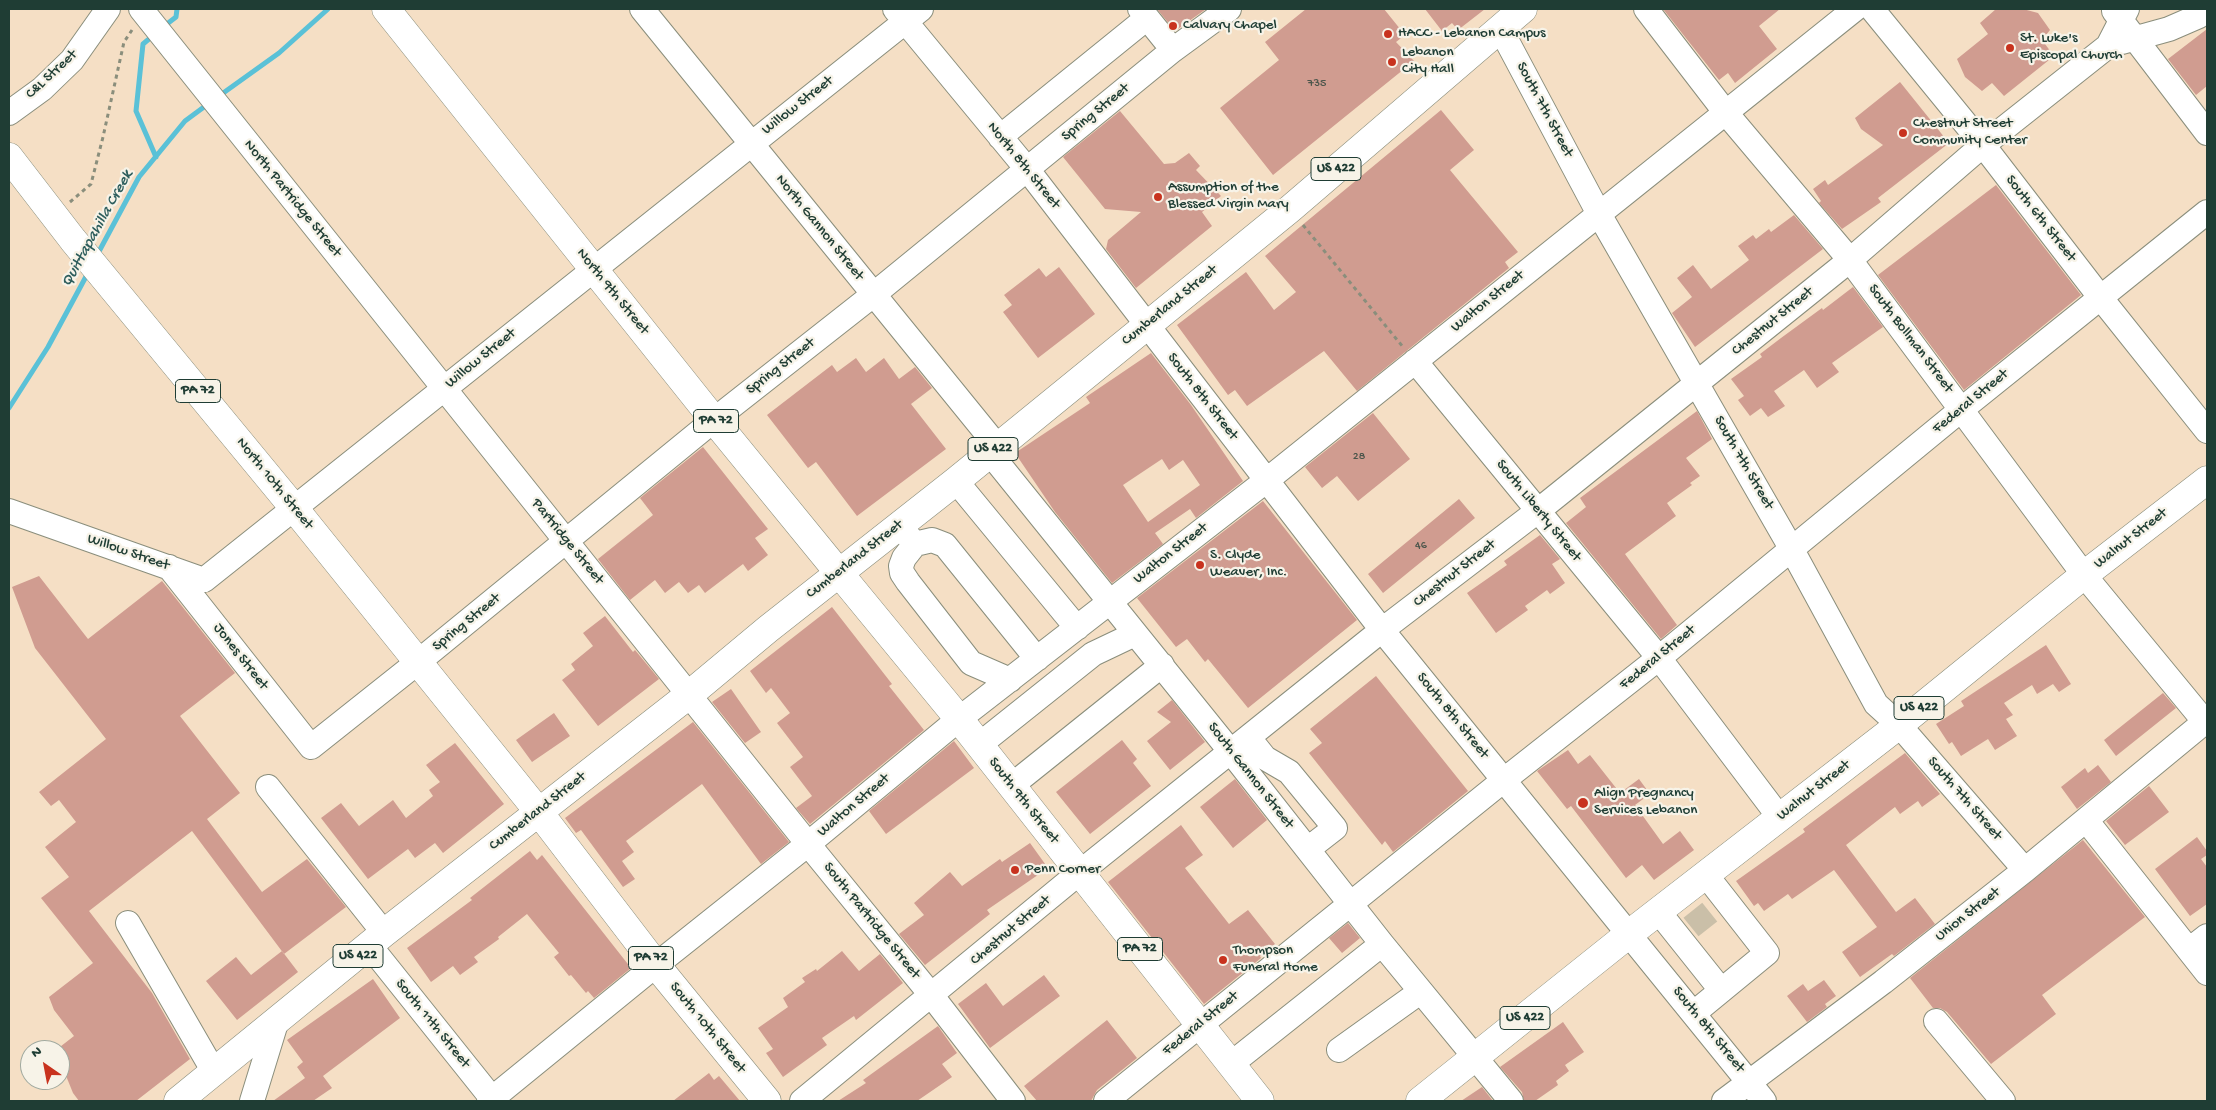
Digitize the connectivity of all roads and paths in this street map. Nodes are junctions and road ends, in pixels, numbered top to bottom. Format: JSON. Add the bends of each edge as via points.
{"nodes":[{"id":1,"x":108,"y":9,"type":"edge"},
{"id":2,"x":386,"y":9,"type":"edge"},
{"id":3,"x":642,"y":9,"type":"edge"},
{"id":4,"x":1230,"y":9,"type":"edge"},
{"id":5,"x":1523,"y":9,"type":"edge"},
{"id":6,"x":1646,"y":9,"type":"edge"},
{"id":7,"x":1855,"y":9,"type":"edge"},
{"id":8,"x":1872,"y":9,"type":"edge"},
{"id":9,"x":2207,"y":10,"type":"edge"},
{"id":10,"x":143,"y":11,"type":"edge"},
{"id":11,"x":907,"y":13,"type":"edge"},
{"id":12,"x":1143,"y":13,"type":"edge"},
{"id":13,"x":2124,"y":19,"type":"edge"},
{"id":14,"x":1500,"y":28,"type":"junction"},
{"id":15,"x":1173,"y":50,"type":"junction"},
{"id":16,"x":9,"y":113,"type":"edge"},
{"id":17,"x":1726,"y":113,"type":"junction"},
{"id":18,"x":2207,"y":133,"type":"edge"},
{"id":19,"x":1000,"y":137,"type":"junction"},
{"id":20,"x":751,"y":144,"type":"junction"},
{"id":21,"x":1983,"y":145,"type":"junction"},
{"id":22,"x":9,"y":157,"type":"edge"},
{"id":23,"x":1027,"y":169,"type":"junction"},
{"id":24,"x":1290,"y":209,"type":"junction"},
{"id":25,"x":2207,"y":212,"type":"edge"},
{"id":26,"x":1599,"y":214,"type":"junction"},
{"id":27,"x":54,"y":216,"type":"junction"},
{"id":28,"x":1850,"y":260,"type":"junction"},
{"id":29,"x":594,"y":269,"type":"junction"},
{"id":30,"x":873,"y":295,"type":"junction"},
{"id":31,"x":2100,"y":297,"type":"junction"},
{"id":32,"x":1147,"y":326,"type":"junction"},
{"id":33,"x":1415,"y":361,"type":"junction"},
{"id":34,"x":1697,"y":384,"type":"junction"},
{"id":35,"x":444,"y":389,"type":"junction"},
{"id":36,"x":1962,"y":409,"type":"junction"},
{"id":37,"x":714,"y":420,"type":"junction"},
{"id":38,"x":2207,"y":431,"type":"edge"},
{"id":39,"x":993,"y":449,"type":"junction"},
{"id":40,"x":1267,"y":480,"type":"junction"},
{"id":41,"x":2207,"y":480,"type":"edge"},
{"id":42,"x":956,"y":481,"type":"junction"},
{"id":43,"x":294,"y":508,"type":"junction"},
{"id":44,"x":1538,"y":510,"type":"junction"},
{"id":45,"x":9,"y":511,"type":"edge"},
{"id":46,"x":907,"y":535,"type":"junction"},
{"id":47,"x":566,"y":541,"type":"junction"},
{"id":48,"x":1791,"y":548,"type":"junction"},
{"id":49,"x":169,"y":567,"type":"junction"},
{"id":50,"x":839,"y":572,"type":"junction"},
{"id":51,"x":2084,"y":575,"type":"junction"},
{"id":52,"x":1110,"y":602,"type":"junction"},
{"id":53,"x":1076,"y":628,"type":"junction"},
{"id":54,"x":1382,"y":630,"type":"junction"},
{"id":55,"x":1135,"y":634,"type":"junction"},
{"id":56,"x":1659,"y":658,"type":"junction"},
{"id":57,"x":1037,"y":659,"type":"junction"},
{"id":58,"x":418,"y":662,"type":"junction"},
{"id":59,"x":1162,"y":665,"type":"junction"},
{"id":60,"x":1010,"y":680,"type":"junction"},
{"id":61,"x":690,"y":694,"type":"junction"},
{"id":62,"x":959,"y":719,"type":"junction"},
{"id":63,"x":2206,"y":721,"type":"edge"},
{"id":64,"x":1899,"y":725,"type":"junction"},
{"id":65,"x":1240,"y":745,"type":"junction"},
{"id":66,"x":980,"y":746,"type":"junction"},
{"id":67,"x":311,"y":747,"type":"joint"},
{"id":68,"x":1504,"y":780,"type":"junction"},
{"id":69,"x":1011,"y":786,"type":"junction"},
{"id":70,"x":268,"y":787,"type":"dead end"},
{"id":71,"x":538,"y":811,"type":"junction"},
{"id":72,"x":1780,"y":818,"type":"junction"},
{"id":73,"x":2086,"y":820,"type":"junction"},
{"id":74,"x":808,"y":844,"type":"junction"},
{"id":75,"x":1308,"y":850,"type":"junction"},
{"id":76,"x":2025,"y":870,"type":"junction"},
{"id":77,"x":1079,"y":874,"type":"junction"},
{"id":78,"x":1706,"y":875,"type":"junction"},
{"id":79,"x":1350,"y":904,"type":"junction"},
{"id":80,"x":1658,"y":911,"type":"junction"},
{"id":81,"x":128,"y":923,"type":"dead end"},
{"id":82,"x":1629,"y":934,"type":"junction"},
{"id":83,"x":377,"y":940,"type":"junction"},
{"id":84,"x":2198,"y":943,"type":"edge"},
{"id":85,"x":1382,"y":944,"type":"junction"},
{"id":86,"x":656,"y":965,"type":"junction"},
{"id":87,"x":2207,"y":974,"type":"edge"},
{"id":88,"x":1722,"y":990,"type":"junction"},
{"id":89,"x":1420,"y":992,"type":"junction"},
{"id":90,"x":932,"y":996,"type":"junction"},
{"id":91,"x":1694,"y":1013,"type":"junction"},
{"id":92,"x":1936,"y":1021,"type":"dead end"},
{"id":93,"x":276,"y":1023,"type":"junction"},
{"id":94,"x":1200,"y":1025,"type":"junction"},
{"id":95,"x":1340,"y":1050,"type":"dead end"},
{"id":96,"x":1474,"y":1058,"type":"junction"},
{"id":97,"x":1231,"y":1064,"type":"junction"},
{"id":98,"x":214,"y":1072,"type":"junction"},
{"id":99,"x":1749,"y":1081,"type":"junction"},
{"id":100,"x":491,"y":1100,"type":"edge"},
{"id":101,"x":178,"y":1101,"type":"edge"},
{"id":102,"x":252,"y":1101,"type":"edge"},
{"id":103,"x":768,"y":1101,"type":"edge"},
{"id":104,"x":802,"y":1101,"type":"edge"},
{"id":105,"x":1013,"y":1101,"type":"edge"},
{"id":106,"x":1106,"y":1101,"type":"edge"},
{"id":107,"x":1260,"y":1101,"type":"edge"},
{"id":108,"x":1420,"y":1101,"type":"edge"},
{"id":109,"x":1511,"y":1101,"type":"edge"},
{"id":110,"x":1724,"y":1101,"type":"edge"},
{"id":111,"x":1764,"y":1101,"type":"edge"},
{"id":112,"x":2003,"y":1101,"type":"edge"}],
"edges":[{"from":1,"to":16,"type":"street","name":"C&L Street","via":[[72,60],[42,89]]},
{"from":2,"to":29,"type":"main road","name":"North 9th Street","number":"PA 72"},
{"from":3,"to":20,"type":"street","name":"North Gannon Street"},
{"from":4,"to":15,"type":"street","name":"Spring Street"},
{"from":5,"to":14,"type":"main road","name":"Cumberland Street","number":"US 422"},
{"from":6,"to":17,"type":"street","name":"South Bollman Street"},
{"from":7,"to":17,"type":"street","name":"Walton Street"},
{"from":8,"to":21,"type":"street","name":"South 6th Street"},
{"from":9,"to":13,"type":"street","name":"Chestnut Street","via":[[2169,29]]},
{"from":10,"to":27,"type":"path","via":[[124,42],[91,184]]},
{"from":10,"to":35,"type":"street","name":"North Partridge Street"},
{"from":11,"to":19,"type":"street","name":"North 8th Street"},
{"from":11,"to":20,"type":"street","name":"Willow Street"},
{"from":12,"to":15,"type":"street"},
{"from":12,"to":19,"type":"street"},
{"from":13,"to":18,"type":"street"},
{"from":13,"to":21,"type":"street","name":"Chestnut Street","via":[[2108,46]]},
{"from":14,"to":24,"type":"main road","name":"Cumberland Street","number":"US 422"},
{"from":14,"to":26,"type":"street","name":"South 7th Street"},
{"from":15,"to":23,"type":"street","name":"Spring Street"},
{"from":17,"to":26,"type":"street","name":"Walton Street"},
{"from":17,"to":28,"type":"street","name":"South Bollman Street"},
{"from":19,"to":23,"type":"street","name":"North 8th Street"},
{"from":20,"to":29,"type":"street","name":"Willow Street"},
{"from":20,"to":30,"type":"street","name":"North Gannon Street"},
{"from":21,"to":28,"type":"street","name":"Chestnut Street"},
{"from":21,"to":31,"type":"street","name":"South 6th Street"},
{"from":22,"to":27,"type":"main road","name":"North 10th Street","number":"PA 72"},
{"from":23,"to":30,"type":"street","name":"Spring Street"},
{"from":23,"to":32,"type":"street","name":"North 8th Street"},
{"from":24,"to":32,"type":"main road","name":"Cumberland Street","number":"US 422"},
{"from":24,"to":33,"type":"path"},
{"from":25,"to":31,"type":"street","name":"Federal Street"},
{"from":26,"to":33,"type":"street","name":"Walton Street"},
{"from":26,"to":34,"type":"street","name":"South 7th Street"},
{"from":27,"to":43,"type":"main road","name":"North 10th Street","number":"PA 72"},
{"from":28,"to":34,"type":"street","name":"Chestnut Street"},
{"from":28,"to":36,"type":"street","name":"South Bollman Street"},
{"from":29,"to":35,"type":"street","name":"Willow Street"},
{"from":29,"to":37,"type":"main road","name":"North 9th Street","number":"PA 72"},
{"from":30,"to":37,"type":"street","name":"Spring Street"},
{"from":30,"to":39,"type":"street","name":"North Gannon Street"},
{"from":31,"to":36,"type":"street","name":"Federal Street"},
{"from":31,"to":38,"type":"street","name":"South 6th Street"},
{"from":32,"to":39,"type":"main road","name":"Cumberland Street","number":"US 422"},
{"from":32,"to":40,"type":"street","name":"South 8th Street"},
{"from":33,"to":40,"type":"street","name":"Walton Street"},
{"from":33,"to":44,"type":"street","name":"South Liberty Street"},
{"from":34,"to":44,"type":"street","name":"Chestnut Street"},
{"from":34,"to":48,"type":"street","name":"South 7th Street"},
{"from":35,"to":43,"type":"street","name":"Willow Street"},
{"from":35,"to":47,"type":"street","name":"Partridge Street"},
{"from":36,"to":48,"type":"street","name":"Federal Street"},
{"from":36,"to":51,"type":"street","name":"South Bollman Street"},
{"from":37,"to":47,"type":"street","name":"Spring Street"},
{"from":37,"to":50,"type":"main road","name":"North 9th Street","number":"PA 72"},
{"from":39,"to":42,"type":"main road","name":"Cumberland Street","number":"US 422"},
{"from":39,"to":52,"type":"street","name":"South Gannon Street"},
{"from":40,"to":52,"type":"street","name":"Walton Street"},
{"from":40,"to":54,"type":"street","name":"South 8th Street"},
{"from":41,"to":51,"type":"main road","name":"Walnut Street","number":"US 422"},
{"from":42,"to":46,"type":"main road","name":"Cumberland Street","number":"US 422"},
{"from":42,"to":53,"type":"street"},
{"from":43,"to":49,"type":"street","name":"Willow Street","via":[[204,580]]},
{"from":43,"to":58,"type":"main road","name":"North 10th Street","number":"PA 72"},
{"from":44,"to":54,"type":"street","name":"Chestnut Street"},
{"from":44,"to":56,"type":"street","name":"South Liberty Street"},
{"from":45,"to":49,"type":"street","name":"Willow Street"},
{"from":46,"to":50,"type":"main road","name":"Cumberland Street","number":"US 422"},
{"from":46,"to":57,"type":"street","via":[[945,545]]},
{"from":46,"to":60,"type":"street","via":[[901,566],[908,582],[972,663]]},
{"from":47,"to":58,"type":"street","name":"Spring Street"},
{"from":47,"to":61,"type":"street","name":"Partridge Street"},
{"from":48,"to":56,"type":"street","name":"Federal Street"},
{"from":48,"to":64,"type":"street","name":"South 7th Street","via":[[1876,704]]},
{"from":49,"to":67,"type":"street","name":"Jones Street"},
{"from":50,"to":61,"type":"main road","name":"Cumberland Street","number":"US 422"},
{"from":50,"to":62,"type":"main road","name":"South 9th Street","number":"PA 72"},
{"from":51,"to":63,"type":"street","name":"South Bollman Street"},
{"from":51,"to":64,"type":"main road","name":"Walnut Street","number":"US 422"},
{"from":52,"to":53,"type":"street","name":"Walton Street"},
{"from":52,"to":55,"type":"street","name":"South Gannon Street"},
{"from":53,"to":57,"type":"street","name":"Walton Street"},
{"from":54,"to":65,"type":"street","name":"Chestnut Street"},
{"from":54,"to":68,"type":"street","name":"South 8th Street"},
{"from":55,"to":59,"type":"street","name":"South Gannon Street"},
{"from":55,"to":66,"type":"street","via":[[1093,654]]},
{"from":56,"to":68,"type":"street","name":"Federal Street"},
{"from":56,"to":72,"type":"street","name":"South Liberty Street"},
{"from":57,"to":60,"type":"street","name":"Walton Street"},
{"from":58,"to":67,"type":"street","name":"Spring Street"},
{"from":58,"to":71,"type":"main road","name":"North 10th Street","number":"PA 72"},
{"from":59,"to":65,"type":"street","name":"South Gannon Street"},
{"from":59,"to":69,"type":"street"},
{"from":60,"to":62,"type":"street","name":"Walton Street"},
{"from":61,"to":71,"type":"main road","name":"Cumberland Street","number":"US 422"},
{"from":61,"to":74,"type":"street","name":"South Partridge Street"},
{"from":62,"to":66,"type":"main road","name":"South 9th Street","number":"PA 72"},
{"from":62,"to":74,"type":"street","name":"Walton Street"},
{"from":63,"to":73,"type":"street","name":"Union Street"},
{"from":64,"to":72,"type":"main road","name":"Walnut Street","number":"US 422"},
{"from":64,"to":76,"type":"street","name":"South 7th Street"},
{"from":65,"to":75,"type":"street","name":"South Gannon Street"},
{"from":65,"to":75,"type":"street","via":[[1289,772],[1334,828]]},
{"from":65,"to":77,"type":"street","name":"Chestnut Street"},
{"from":66,"to":69,"type":"main road","name":"South 9th Street","number":"PA 72"},
{"from":68,"to":79,"type":"street","name":"Federal Street"},
{"from":68,"to":82,"type":"street","name":"South 8th Street"},
{"from":69,"to":77,"type":"main road","name":"South 9th Street","number":"PA 72"},
{"from":70,"to":83,"type":"street"},
{"from":71,"to":83,"type":"main road","name":"Cumberland Street","number":"US 422"},
{"from":71,"to":86,"type":"main road","name":"South 10th Street","number":"PA 72"},
{"from":72,"to":78,"type":"main road","name":"Walnut Street","number":"US 422"},
{"from":73,"to":76,"type":"street","name":"Union Street"},
{"from":73,"to":84,"type":"street"},
{"from":74,"to":86,"type":"street","name":"Walton Street"},
{"from":74,"to":90,"type":"street","name":"South Partridge Street"},
{"from":75,"to":79,"type":"street","name":"South Gannon Street"},
{"from":76,"to":99,"type":"street","name":"Union Street","via":[[1883,982]]},
{"from":77,"to":90,"type":"street","name":"Chestnut Street"},
{"from":77,"to":94,"type":"main road","name":"South 9th Street","number":"PA 72"},
{"from":78,"to":80,"type":"main road","name":"Walnut Street","number":"US 422"},
{"from":78,"to":88,"type":"street","via":[[1723,909],[1767,953]]},
{"from":79,"to":85,"type":"street","name":"South Gannon Street"},
{"from":79,"to":94,"type":"street","name":"Federal Street"},
{"from":80,"to":82,"type":"main road","name":"Walnut Street","number":"US 422"},
{"from":80,"to":88,"type":"street","via":[[1690,935]]},
{"from":81,"to":98,"type":"street"},
{"from":82,"to":91,"type":"street","name":"South 8th Street"},
{"from":82,"to":96,"type":"main road","name":"Walnut Street","number":"US 422"},
{"from":83,"to":93,"type":"main road","name":"Cumberland Street","number":"US 422"},
{"from":83,"to":100,"type":"street","name":"South 11th Street"},
{"from":84,"to":87,"type":"street"},
{"from":85,"to":89,"type":"street","name":"South Gannon Street"},
{"from":85,"to":97,"type":"street"},
{"from":86,"to":100,"type":"street","name":"Walton Street"},
{"from":86,"to":103,"type":"main road","name":"South 10th Street","number":"PA 72"},
{"from":88,"to":91,"type":"street"},
{"from":89,"to":95,"type":"street"},
{"from":89,"to":96,"type":"street","name":"South Gannon Street"},
{"from":90,"to":104,"type":"street","name":"Chestnut Street"},
{"from":90,"to":105,"type":"street","name":"South Partridge Street"},
{"from":91,"to":99,"type":"street","name":"South 8th Street"},
{"from":92,"to":112,"type":"street"},
{"from":93,"to":98,"type":"main road","name":"Cumberland Street","number":"US 422"},
{"from":93,"to":102,"type":"street"},
{"from":94,"to":97,"type":"main road","name":"South 9th Street","number":"PA 72"},
{"from":94,"to":106,"type":"street","name":"Federal Street"},
{"from":96,"to":108,"type":"main road","name":"Walnut Street","number":"US 422"},
{"from":96,"to":109,"type":"street","name":"South Gannon Street"},
{"from":97,"to":107,"type":"main road","name":"South 9th Street","number":"PA 72"},
{"from":98,"to":101,"type":"main road","name":"Cumberland Street","number":"US 422"},
{"from":99,"to":110,"type":"street","name":"Union Street"},
{"from":99,"to":111,"type":"street","name":"South 8th Street"}]}
